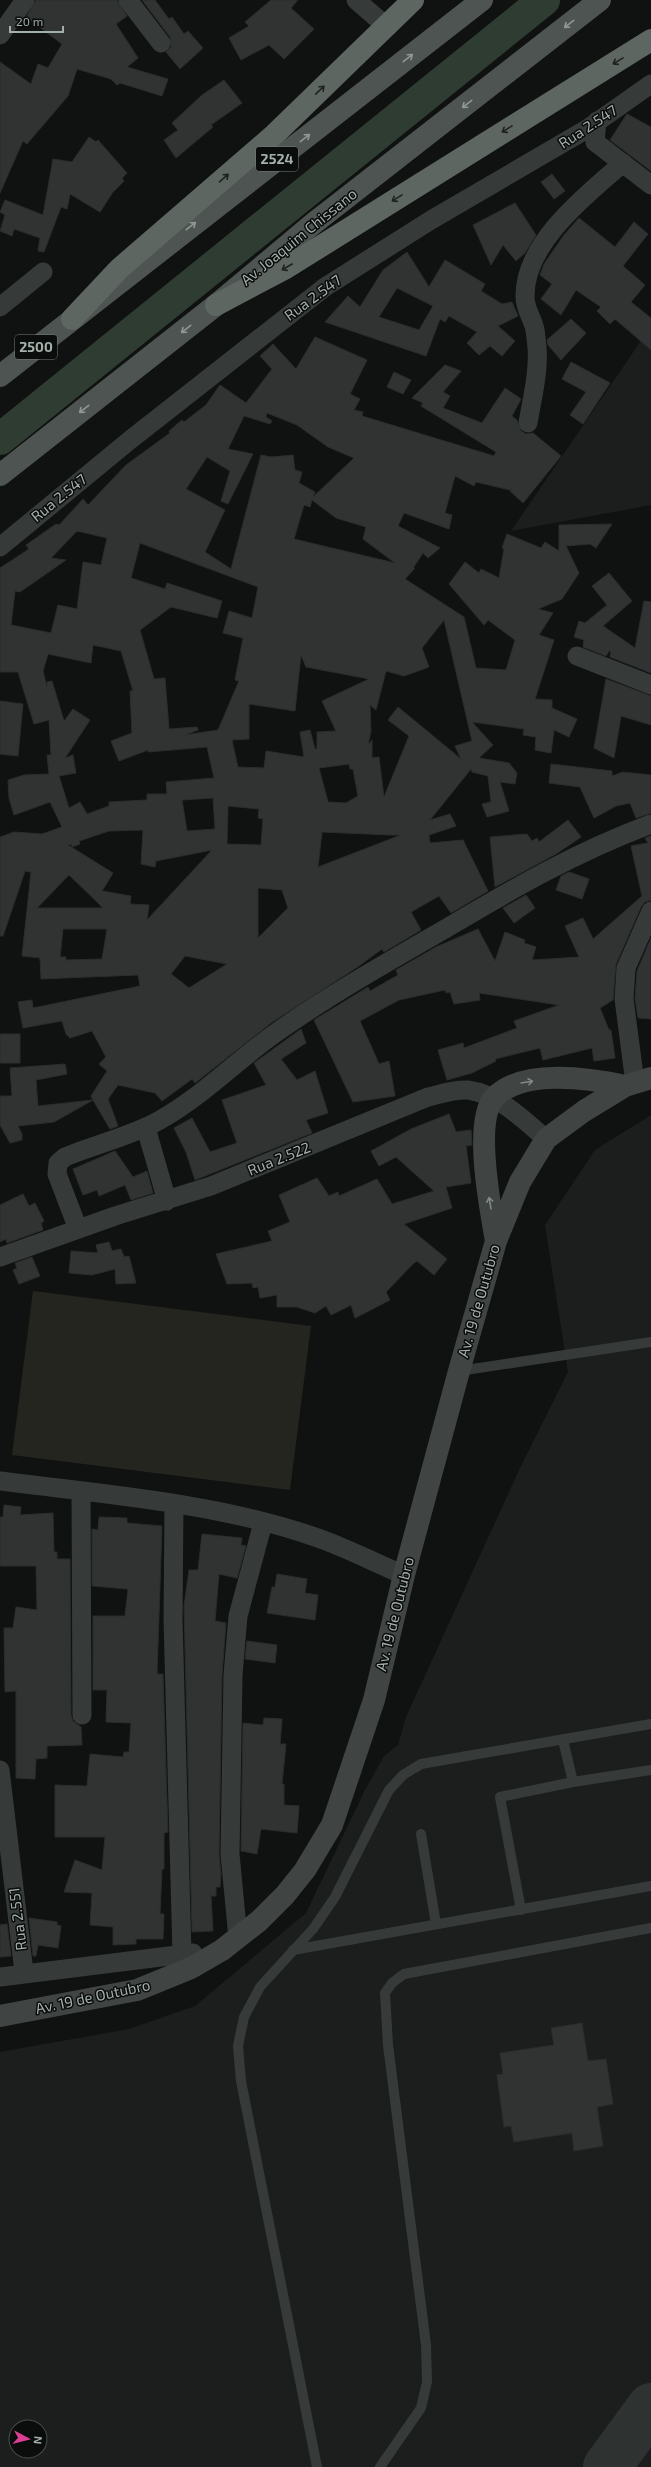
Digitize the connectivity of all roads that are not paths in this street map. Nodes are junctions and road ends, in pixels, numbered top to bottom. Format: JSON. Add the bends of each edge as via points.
{"nodes":[{"id":1,"x":25,"y":0,"type":"edge"},
{"id":2,"x":128,"y":0,"type":"edge"},
{"id":3,"x":356,"y":0,"type":"edge"},
{"id":4,"x":413,"y":0,"type":"edge"},
{"id":5,"x":482,"y":0,"type":"edge"},
{"id":6,"x":600,"y":0,"type":"edge"},
{"id":7,"x":386,"y":26,"type":"junction"},
{"id":8,"x":0,"y":35,"type":"edge"},
{"id":9,"x":651,"y":40,"type":"edge"},
{"id":10,"x":160,"y":43,"type":"dead end"},
{"id":11,"x":651,"y":84,"type":"edge"},
{"id":12,"x":597,"y":121,"type":"junction"},
{"id":13,"x":623,"y":164,"type":"junction"},
{"id":14,"x":651,"y":185,"type":"edge"},
{"id":15,"x":43,"y":272,"type":"dead end"},
{"id":16,"x":216,"y":305,"type":"junction"},
{"id":17,"x":0,"y":307,"type":"edge"},
{"id":18,"x":72,"y":319,"type":"junction"},
{"id":19,"x":0,"y":376,"type":"edge"},
{"id":20,"x":528,"y":423,"type":"dead end"},
{"id":21,"x":0,"y":475,"type":"edge"},
{"id":22,"x":0,"y":547,"type":"edge"},
{"id":23,"x":577,"y":656,"type":"dead end"},
{"id":24,"x":651,"y":686,"type":"edge"},
{"id":25,"x":651,"y":824,"type":"edge"},
{"id":26,"x":651,"y":911,"type":"edge"},
{"id":27,"x":637,"y":1082,"type":"edge"},
{"id":28,"x":493,"y":1099,"type":"junction"},
{"id":29,"x":146,"y":1128,"type":"junction"},
{"id":30,"x":546,"y":1139,"type":"junction"},
{"id":31,"x":167,"y":1201,"type":"junction"},
{"id":32,"x":78,"y":1229,"type":"junction"},
{"id":33,"x":496,"y":1241,"type":"junction"},
{"id":34,"x":0,"y":1257,"type":"edge"},
{"id":35,"x":651,"y":1342,"type":"edge"},
{"id":36,"x":459,"y":1371,"type":"junction"},
{"id":37,"x":0,"y":1481,"type":"edge"},
{"id":38,"x":81,"y":1491,"type":"junction"},
{"id":39,"x":174,"y":1504,"type":"junction"},
{"id":40,"x":263,"y":1523,"type":"junction"},
{"id":41,"x":404,"y":1575,"type":"junction"},
{"id":42,"x":82,"y":1715,"type":"dead end"},
{"id":43,"x":651,"y":1724,"type":"edge"},
{"id":44,"x":563,"y":1740,"type":"junction"},
{"id":45,"x":0,"y":1770,"type":"edge"},
{"id":46,"x":651,"y":1770,"type":"edge"},
{"id":47,"x":573,"y":1782,"type":"junction"},
{"id":48,"x":421,"y":1834,"type":"dead end"},
{"id":49,"x":651,"y":1886,"type":"edge"},
{"id":50,"x":520,"y":1910,"type":"junction"},
{"id":51,"x":436,"y":1924,"type":"junction"},
{"id":52,"x":651,"y":1928,"type":"edge"},
{"id":53,"x":230,"y":1944,"type":"junction"},
{"id":54,"x":293,"y":1950,"type":"junction"},
{"id":55,"x":182,"y":1954,"type":"junction"},
{"id":56,"x":24,"y":1972,"type":"junction"},
{"id":57,"x":0,"y":1977,"type":"edge"},
{"id":58,"x":0,"y":2016,"type":"edge"},
{"id":59,"x":317,"y":2467,"type":"edge"},
{"id":60,"x":380,"y":2467,"type":"edge"}],
"edges":[{"from":1,"to":8,"type":"street"},
{"from":2,"to":10,"type":"street"},
{"from":3,"to":7,"type":"street"},
{"from":4,"to":7,"type":"highway"},
{"from":18,"to":5,"type":"main road","number":"2524","one_way":true},
{"from":6,"to":16,"type":"main road","name":"Av. Joaquim Chissano","one_way":true,"via":[[314,223]]},
{"from":18,"to":7,"type":"highway","one_way":true,"via":[[119,269],[275,134]]},
{"from":9,"to":16,"type":"highway","one_way":true,"via":[[286,268]]},
{"from":11,"to":12,"type":"street","name":"Rua 2.547"},
{"from":12,"to":13,"type":"street","via":[[595,142]]},
{"from":12,"to":22,"type":"street","name":"Rua 2.547","via":[[324,287],[130,440]]},
{"from":13,"to":14,"type":"street"},
{"from":13,"to":20,"type":"street","via":[[576,204],[547,238],[535,257],[526,282],[525,298],[537,348]]},
{"from":15,"to":17,"type":"street"},
{"from":16,"to":21,"type":"main road","name":"Av. Joaquim Chissano","one_way":true},
{"from":18,"to":19,"type":"main road","number":"2500"},
{"from":23,"to":24,"type":"street"},
{"from":25,"to":29,"type":"street","via":[[524,881],[358,979],[276,1032],[182,1106]]},
{"from":26,"to":27,"type":"street","via":[[626,968],[624,999]]},
{"from":28,"to":27,"type":"street","one_way":true,"via":[[512,1084],[554,1078]]},
{"from":27,"to":30,"type":"street","name":"Av. 19 de Outubro","via":[[584,1111]]},
{"from":28,"to":30,"type":"street","name":"Rua 2.522","via":[[512,1109]]},
{"from":28,"to":31,"type":"street","name":"Rua 2.522","via":[[468,1090],[428,1097],[211,1186]]},
{"from":33,"to":28,"type":"street","one_way":true,"via":[[487,1185],[484,1129]]},
{"from":29,"to":31,"type":"street"},
{"from":29,"to":32,"type":"street","via":[[65,1156],[58,1163],[57,1174]]},
{"from":30,"to":33,"type":"street","name":"Av. 19 de Outubro","via":[[520,1182]]},
{"from":31,"to":32,"type":"street","name":"Rua 2.522"},
{"from":32,"to":34,"type":"street","name":"Rua 2.522"},
{"from":33,"to":36,"type":"street","name":"Av. 19 de Outubro"},
{"from":35,"to":36,"type":"lane"},
{"from":36,"to":41,"type":"street","name":"Av. 19 de Outubro"},
{"from":37,"to":38,"type":"street"},
{"from":38,"to":39,"type":"street"},
{"from":38,"to":42,"type":"street"},
{"from":39,"to":40,"type":"street"},
{"from":39,"to":55,"type":"street","via":[[173,1619]]},
{"from":40,"to":41,"type":"street","via":[[315,1537]]},
{"from":40,"to":53,"type":"street","via":[[238,1616],[233,1675]]},
{"from":41,"to":53,"type":"street","name":"Av. 19 de Outubro","via":[[374,1700],[332,1825],[305,1870],[285,1895]]},
{"from":43,"to":44,"type":"lane"},
{"from":44,"to":47,"type":"lane"},
{"from":44,"to":54,"type":"lane","via":[[420,1764],[403,1776],[389,1790],[335,1897],[313,1929]]},
{"from":45,"to":56,"type":"street","name":"Rua 2.551"},
{"from":46,"to":47,"type":"lane"},
{"from":47,"to":50,"type":"lane","via":[[500,1797]]},
{"from":48,"to":51,"type":"lane"},
{"from":49,"to":50,"type":"lane"},
{"from":50,"to":51,"type":"lane"},
{"from":51,"to":54,"type":"lane"},
{"from":52,"to":60,"type":"lane","via":[[404,1974],[392,1983],[385,1993],[388,2045],[426,2345],[427,2382],[421,2408]]},
{"from":53,"to":55,"type":"street"},
{"from":53,"to":58,"type":"street","name":"Av. 19 de Outubro","via":[[191,1968],[137,1990]]},
{"from":54,"to":59,"type":"lane","via":[[260,1987],[244,2017],[238,2046],[240,2081]]},
{"from":55,"to":56,"type":"street"},
{"from":56,"to":57,"type":"street"}]}
